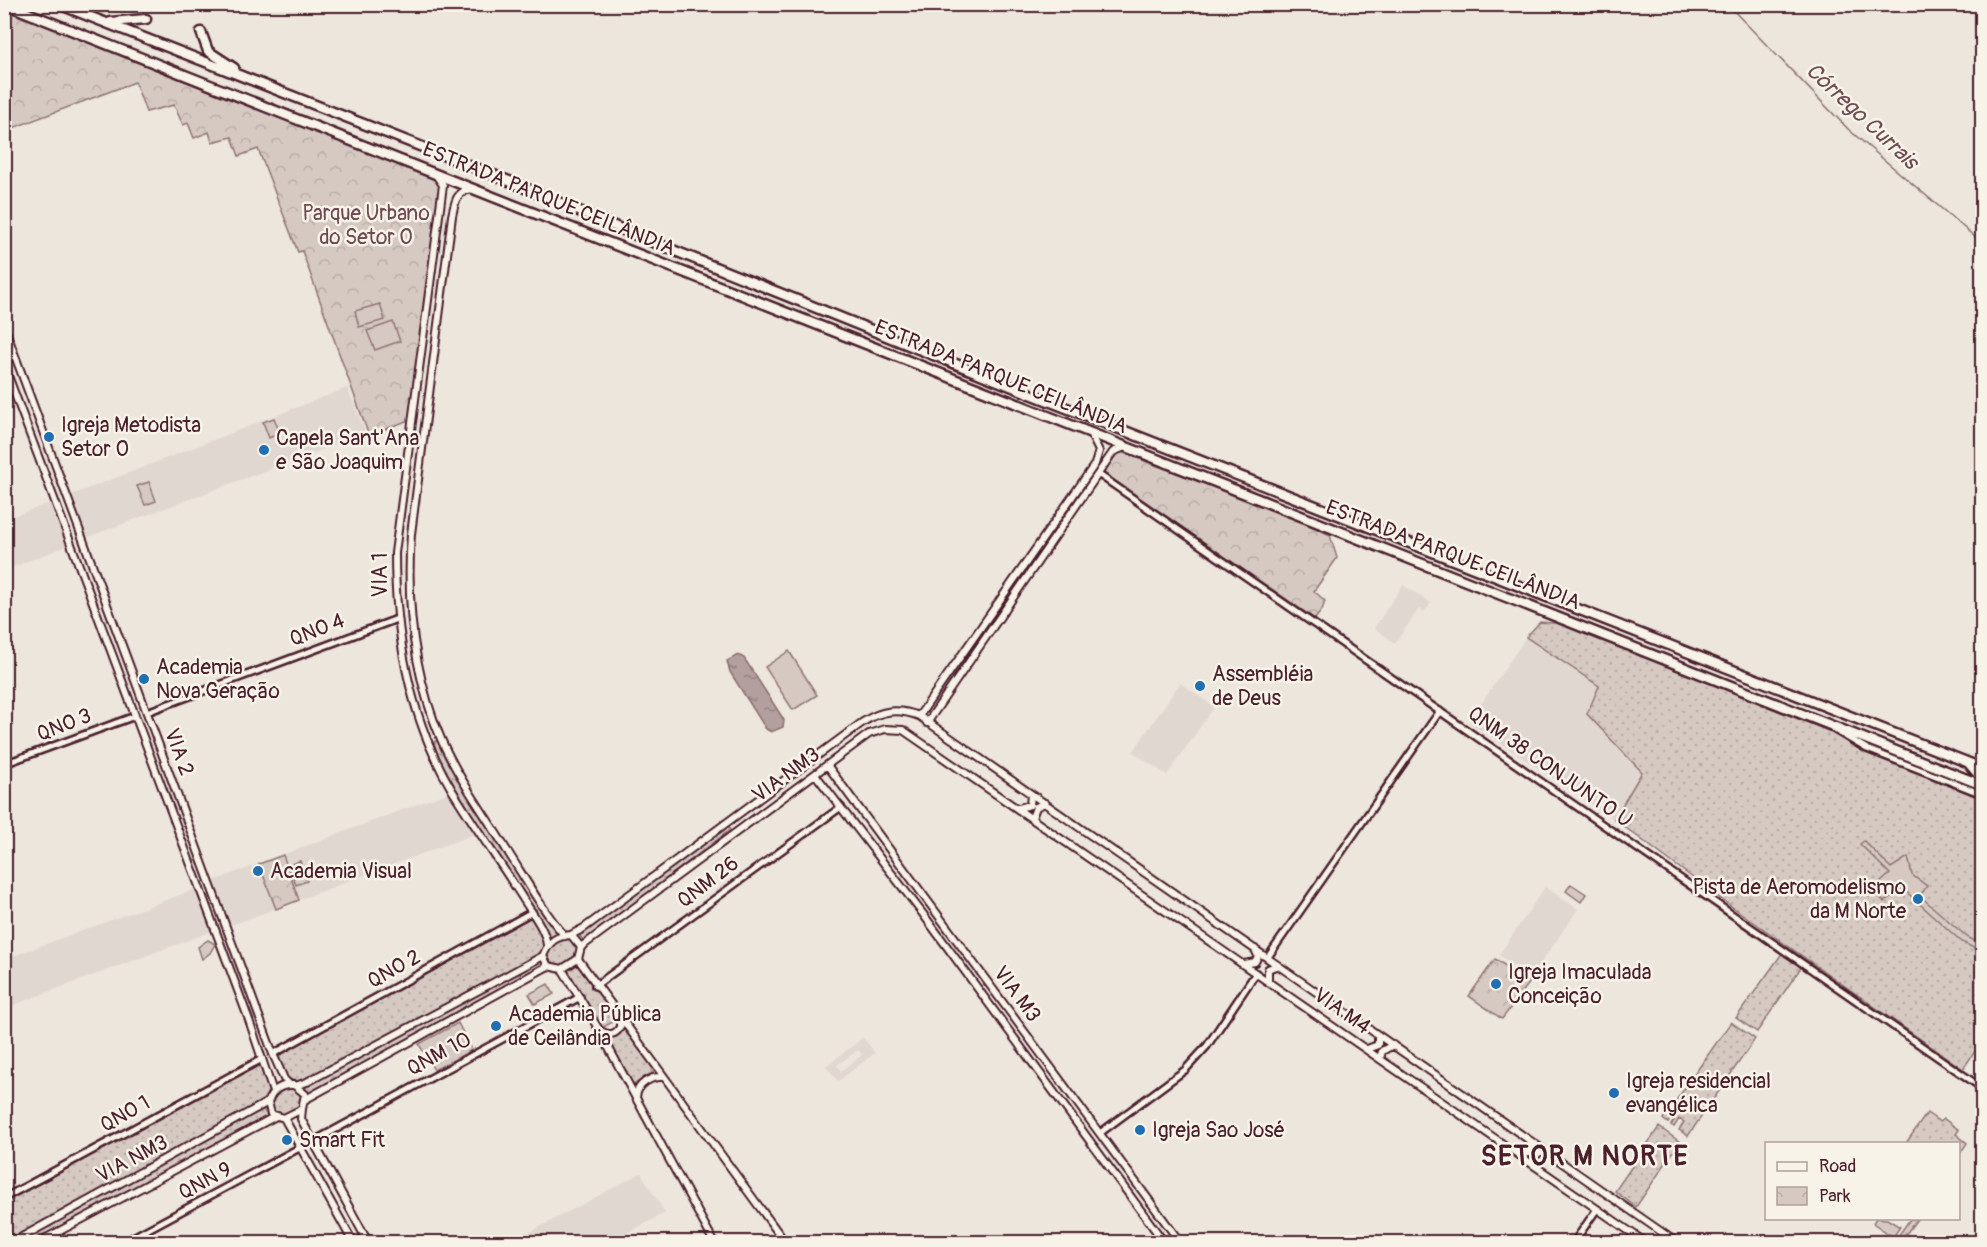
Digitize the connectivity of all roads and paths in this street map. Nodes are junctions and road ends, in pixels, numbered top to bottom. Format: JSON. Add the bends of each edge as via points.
{"nodes":[{"id":1,"x":5,"y":4,"type":"edge"},
{"id":2,"x":58,"y":4,"type":"edge"},
{"id":3,"x":88,"y":16,"type":"junction"},
{"id":4,"x":146,"y":19,"type":"dead end"},
{"id":5,"x":201,"y":32,"type":"dead end"},
{"id":6,"x":255,"y":83,"type":"junction"},
{"id":7,"x":285,"y":95,"type":"junction"},
{"id":8,"x":249,"y":99,"type":"junction"},
{"id":9,"x":436,"y":174,"type":"junction"},
{"id":10,"x":474,"y":189,"type":"junction"},
{"id":11,"x":694,"y":258,"type":"junction"},
{"id":12,"x":684,"y":271,"type":"junction"},
{"id":13,"x":4,"y":326,"type":"edge"},
{"id":14,"x":420,"y":351,"type":"junction"},
{"id":15,"x":434,"y":354,"type":"junction"},
{"id":16,"x":4,"y":365,"type":"edge"},
{"id":17,"x":975,"y":371,"type":"junction"},
{"id":18,"x":970,"y":384,"type":"junction"},
{"id":19,"x":34,"y":408,"type":"junction"},
{"id":20,"x":22,"y":411,"type":"junction"},
{"id":21,"x":39,"y":421,"type":"junction"},
{"id":22,"x":27,"y":425,"type":"junction"},
{"id":23,"x":1088,"y":432,"type":"junction"},
{"id":24,"x":1127,"y":446,"type":"junction"},
{"id":25,"x":1095,"y":464,"type":"junction"},
{"id":26,"x":1100,"y":471,"type":"junction"},
{"id":27,"x":415,"y":499,"type":"junction"},
{"id":28,"x":1323,"y":507,"type":"junction"},
{"id":29,"x":1316,"y":521,"type":"junction"},
{"id":30,"x":398,"y":531,"type":"junction"},
{"id":31,"x":112,"y":615,"type":"junction"},
{"id":32,"x":100,"y":618,"type":"junction"},
{"id":33,"x":397,"y":619,"type":"junction"},
{"id":34,"x":1620,"y":625,"type":"junction"},
{"id":35,"x":117,"y":628,"type":"junction"},
{"id":36,"x":104,"y":632,"type":"junction"},
{"id":37,"x":1614,"y":638,"type":"junction"},
{"id":38,"x":934,"y":694,"type":"junction"},
{"id":39,"x":426,"y":696,"type":"junction"},
{"id":40,"x":943,"y":700,"type":"junction"},
{"id":41,"x":1440,"y":711,"type":"junction"},
{"id":42,"x":147,"y":712,"type":"junction"},
{"id":43,"x":135,"y":716,"type":"junction"},
{"id":44,"x":919,"y":716,"type":"junction"},
{"id":45,"x":1818,"y":721,"type":"junction"},
{"id":46,"x":927,"y":723,"type":"junction"},
{"id":47,"x":423,"y":728,"type":"junction"},
{"id":48,"x":850,"y":732,"type":"junction"},
{"id":49,"x":833,"y":744,"type":"junction"},
{"id":50,"x":855,"y":744,"type":"junction"},
{"id":51,"x":430,"y":745,"type":"junction"},
{"id":52,"x":842,"y":754,"type":"junction"},
{"id":53,"x":4,"y":764,"type":"edge"},
{"id":54,"x":827,"y":765,"type":"junction"},
{"id":55,"x":456,"y":769,"type":"junction"},
{"id":56,"x":815,"y":774,"type":"junction"},
{"id":57,"x":1982,"y":783,"type":"edge"},
{"id":58,"x":840,"y":784,"type":"junction"},
{"id":59,"x":830,"y":793,"type":"junction"},
{"id":60,"x":1031,"y":794,"type":"junction"},
{"id":61,"x":1046,"y":803,"type":"junction"},
{"id":62,"x":841,"y":807,"type":"junction"},
{"id":63,"x":1019,"y":808,"type":"junction"},
{"id":64,"x":740,"y":813,"type":"junction"},
{"id":65,"x":185,"y":815,"type":"junction"},
{"id":66,"x":173,"y":818,"type":"junction"},
{"id":67,"x":1032,"y":818,"type":"junction"},
{"id":68,"x":727,"y":823,"type":"junction"},
{"id":69,"x":747,"y":824,"type":"junction"},
{"id":70,"x":189,"y":827,"type":"junction"},
{"id":71,"x":178,"y":830,"type":"junction"},
{"id":72,"x":734,"y":834,"type":"junction"},
{"id":73,"x":932,"y":907,"type":"junction"},
{"id":74,"x":532,"y":912,"type":"junction"},
{"id":75,"x":923,"y":914,"type":"junction"},
{"id":76,"x":568,"y":935,"type":"junction"},
{"id":77,"x":547,"y":945,"type":"junction"},
{"id":78,"x":581,"y":946,"type":"junction"},
{"id":79,"x":1255,"y":948,"type":"junction"},
{"id":80,"x":543,"y":956,"type":"junction"},
{"id":81,"x":1268,"y":957,"type":"junction"},
{"id":82,"x":578,"y":959,"type":"junction"},
{"id":83,"x":1244,"y":964,"type":"junction"},
{"id":84,"x":1278,"y":965,"type":"junction"},
{"id":85,"x":548,"y":966,"type":"junction"},
{"id":86,"x":562,"y":969,"type":"junction"},
{"id":87,"x":1256,"y":973,"type":"junction"},
{"id":88,"x":1268,"y":981,"type":"junction"},
{"id":89,"x":595,"y":986,"type":"junction"},
{"id":90,"x":580,"y":997,"type":"junction"},
{"id":91,"x":987,"y":1002,"type":"junction"},
{"id":92,"x":261,"y":1017,"type":"junction"},
{"id":93,"x":620,"y":1019,"type":"junction"},
{"id":94,"x":249,"y":1020,"type":"junction"},
{"id":95,"x":1020,"y":1026,"type":"junction"},
{"id":96,"x":598,"y":1028,"type":"junction"},
{"id":97,"x":266,"y":1030,"type":"junction"},
{"id":98,"x":254,"y":1035,"type":"junction"},
{"id":99,"x":1377,"y":1035,"type":"junction"},
{"id":100,"x":1390,"y":1043,"type":"junction"},
{"id":101,"x":1366,"y":1049,"type":"junction"},
{"id":102,"x":273,"y":1054,"type":"junction"},
{"id":103,"x":262,"y":1059,"type":"junction"},
{"id":104,"x":1380,"y":1059,"type":"junction"},
{"id":105,"x":663,"y":1077,"type":"junction"},
{"id":106,"x":293,"y":1085,"type":"junction"},
{"id":107,"x":1983,"y":1088,"type":"edge"},
{"id":108,"x":273,"y":1092,"type":"junction"},
{"id":109,"x":636,"y":1098,"type":"junction"},
{"id":110,"x":1057,"y":1098,"type":"junction"},
{"id":111,"x":306,"y":1099,"type":"junction"},
{"id":112,"x":268,"y":1102,"type":"junction"},
{"id":113,"x":302,"y":1109,"type":"junction"},
{"id":114,"x":280,"y":1117,"type":"junction"},
{"id":115,"x":1092,"y":1123,"type":"junction"},
{"id":116,"x":1100,"y":1133,"type":"junction"},
{"id":117,"x":314,"y":1141,"type":"junction"},
{"id":118,"x":1530,"y":1141,"type":"junction"},
{"id":119,"x":301,"y":1147,"type":"junction"},
{"id":120,"x":1098,"y":1153,"type":"junction"},
{"id":121,"x":1517,"y":1153,"type":"junction"},
{"id":122,"x":1548,"y":1153,"type":"junction"},
{"id":123,"x":1534,"y":1166,"type":"junction"},
{"id":124,"x":1130,"y":1175,"type":"junction"},
{"id":125,"x":4,"y":1198,"type":"edge"},
{"id":126,"x":1597,"y":1209,"type":"junction"},
{"id":127,"x":4,"y":1228,"type":"edge"},
{"id":128,"x":783,"y":1241,"type":"edge"},
{"id":129,"x":4,"y":1242,"type":"edge"},
{"id":130,"x":11,"y":1242,"type":"edge"},
{"id":131,"x":39,"y":1242,"type":"edge"},
{"id":132,"x":124,"y":1242,"type":"edge"},
{"id":133,"x":355,"y":1242,"type":"edge"},
{"id":134,"x":368,"y":1242,"type":"edge"},
{"id":135,"x":714,"y":1242,"type":"edge"},
{"id":136,"x":1165,"y":1242,"type":"edge"},
{"id":137,"x":1178,"y":1242,"type":"edge"},
{"id":138,"x":1574,"y":1242,"type":"edge"},
{"id":139,"x":1645,"y":1242,"type":"edge"},
{"id":140,"x":1676,"y":1242,"type":"edge"}],
"edges":[{"from":1,"to":8,"type":"highway","name":"ESTRADA PARQUE CEILÂNDIA"},
{"from":2,"to":3,"type":"highway","name":"ESTRADA PARQUE CEILÂNDIA"},
{"from":3,"to":4,"type":"highway","via":[[118,23]]},
{"from":3,"to":6,"type":"highway","name":"ESTRADA PARQUE CEILÂNDIA"},
{"from":5,"to":7,"type":"highway","via":[[203,43],[216,59]]},
{"from":6,"to":7,"type":"highway","name":"ESTRADA PARQUE CEILÂNDIA"},
{"from":6,"to":8,"type":"highway","via":[[248,89]]},
{"from":7,"to":11,"type":"highway","name":"ESTRADA PARQUE CEILÂNDIA","via":[[509,181]]},
{"from":8,"to":9,"type":"highway","name":"ESTRADA PARQUE CEILÂNDIA"},
{"from":9,"to":10,"type":"highway","name":"ESTRADA PARQUE CEILÂNDIA"},
{"from":9,"to":14,"type":"main road","name":"VIA 1","via":[[443,185]]},
{"from":10,"to":12,"type":"highway","name":"ESTRADA PARQUE CEILÂNDIA"},
{"from":10,"to":15,"type":"main road","name":"VIA 1","via":[[461,192],[454,204]]},
{"from":11,"to":12,"type":"highway","via":[[694,269]]},
{"from":11,"to":17,"type":"highway","name":"ESTRADA PARQUE CEILÂNDIA"},
{"from":12,"to":18,"type":"highway","name":"ESTRADA PARQUE CEILÂNDIA"},
{"from":13,"to":19,"type":"main road","name":"VIA 2"},
{"from":14,"to":15,"type":"main road","via":[[427,349]]},
{"from":14,"to":30,"type":"main road","name":"VIA 1"},
{"from":15,"to":27,"type":"main road","name":"VIA 1"},
{"from":16,"to":20,"type":"main road","name":"VIA 2"},
{"from":17,"to":18,"type":"highway","via":[[967,376]]},
{"from":17,"to":28,"type":"highway","name":"ESTRADA PARQUE CEILÂNDIA"},
{"from":18,"to":23,"type":"highway","name":"ESTRADA PARQUE CEILÂNDIA"},
{"from":19,"to":20,"type":"main road"},
{"from":19,"to":21,"type":"main road","name":"VIA 2"},
{"from":20,"to":22,"type":"main road","name":"VIA 2"},
{"from":21,"to":22,"type":"main road","via":[[32,418]]},
{"from":21,"to":31,"type":"main road","name":"VIA 2"},
{"from":22,"to":32,"type":"main road","name":"VIA 2"},
{"from":23,"to":24,"type":"highway","name":"ESTRADA PARQUE CEILÂNDIA"},
{"from":23,"to":25,"type":"main road","via":[[1098,451]]},
{"from":24,"to":26,"type":"main road","via":[[1116,450]]},
{"from":24,"to":29,"type":"highway","name":"ESTRADA PARQUE CEILÂNDIA"},
{"from":25,"to":26,"type":"main road"},
{"from":25,"to":38,"type":"main road"},
{"from":26,"to":40,"type":"main road"},
{"from":26,"to":41,"type":"street","name":"QNM 38 CONJUNTO U"},
{"from":27,"to":30,"type":"main road","via":[[407,536],[401,538]]},
{"from":27,"to":39,"type":"main road","name":"VIA 1","via":[[408,575],[410,619]]},
{"from":28,"to":29,"type":"highway","via":[[1327,516]]},
{"from":28,"to":34,"type":"highway","name":"ESTRADA PARQUE CEILÂNDIA"},
{"from":29,"to":37,"type":"highway","name":"ESTRADA PARQUE CEILÂNDIA"},
{"from":30,"to":33,"type":"main road","name":"VIA 1"},
{"from":31,"to":32,"type":"main road","via":[[107,621]]},
{"from":31,"to":35,"type":"main road","name":"VIA 2"},
{"from":32,"to":36,"type":"main road","name":"VIA 2"},
{"from":33,"to":42,"type":"street","name":"QNO 4"},
{"from":33,"to":47,"type":"main road","name":"VIA 1","via":[[405,671]]},
{"from":34,"to":37,"type":"highway","via":[[1612,628]]},
{"from":34,"to":57,"type":"highway","name":"ESTRADA PARQUE CEILÂNDIA","via":[[1965,761]]},
{"from":35,"to":36,"type":"main road"},
{"from":35,"to":42,"type":"main road","name":"VIA 2"},
{"from":36,"to":43,"type":"main road","name":"VIA 2"},
{"from":37,"to":45,"type":"highway","name":"ESTRADA PARQUE CEILÂNDIA"},
{"from":38,"to":40,"type":"main road"},
{"from":38,"to":44,"type":"main road"},
{"from":39,"to":47,"type":"main road","via":[[433,727],[429,732]]},
{"from":39,"to":55,"type":"main road","name":"VIA 1"},
{"from":40,"to":46,"type":"main road"},
{"from":41,"to":81,"type":"street"},
{"from":41,"to":107,"type":"street","name":"QNM 38 CONJUNTO U"},
{"from":42,"to":65,"type":"main road","name":"VIA 2"},
{"from":43,"to":53,"type":"street","name":"QNO 3"},
{"from":43,"to":66,"type":"main road","name":"VIA 2"},
{"from":44,"to":46,"type":"main road"},
{"from":44,"to":48,"type":"main road","name":"VIA NM3","via":[[889,711],[871,717]]},
{"from":45,"to":57,"type":"highway","name":"ESTRADA PARQUE CEILÂNDIA"},
{"from":45,"to":57,"type":"street","via":[[1866,749]]},
{"from":46,"to":60,"type":"main road","name":"VIA M4"},
{"from":47,"to":51,"type":"main road","name":"VIA 1"},
{"from":48,"to":49,"type":"main road","name":"VIA NM3"},
{"from":48,"to":50,"type":"main road","via":[[850,740]]},
{"from":49,"to":52,"type":"main road","via":[[840,746]]},
{"from":49,"to":64,"type":"main road","name":"VIA NM3"},
{"from":50,"to":52,"type":"main road","name":"VIA NM3"},
{"from":50,"to":63,"type":"main road","name":"VIA NM3","via":[[876,731],[903,730]]},
{"from":51,"to":55,"type":"main road","via":[[432,740],[439,741]]},
{"from":51,"to":74,"type":"main road","name":"VIA 1","via":[[451,788]]},
{"from":52,"to":54,"type":"main road","name":"VIA NM3"},
{"from":54,"to":56,"type":"main road","name":"VIA NM3"},
{"from":54,"to":58,"type":"main road","name":"VIA M3"},
{"from":55,"to":76,"type":"main road","name":"VIA 1"},
{"from":56,"to":59,"type":"main road"},
{"from":56,"to":69,"type":"main road","name":"VIA NM3"},
{"from":58,"to":59,"type":"main road","via":[[833,785]]},
{"from":58,"to":73,"type":"main road","name":"VIA M3"},
{"from":59,"to":62,"type":"main road"},
{"from":60,"to":61,"type":"main road","name":"VIA M4"},
{"from":60,"to":63,"type":"main road","via":[[1029,805]]},
{"from":61,"to":67,"type":"main road","via":[[1035,808]]},
{"from":61,"to":79,"type":"main road","name":"VIA M4"},
{"from":62,"to":75,"type":"main road","name":"VIA M3"},
{"from":62,"to":89,"type":"street","name":"QNM 26"},
{"from":63,"to":67,"type":"main road","name":"VIA M4"},
{"from":64,"to":68,"type":"main road","name":"VIA NM3"},
{"from":64,"to":69,"type":"main road","via":[[739,818]]},
{"from":65,"to":66,"type":"main road"},
{"from":65,"to":70,"type":"main road","name":"VIA 2"},
{"from":66,"to":71,"type":"main road","name":"VIA 2"},
{"from":67,"to":83,"type":"main road","name":"VIA M4"},
{"from":68,"to":72,"type":"main road","via":[[733,824]]},
{"from":68,"to":76,"type":"main road","name":"VIA NM3","via":[[584,928]]},
{"from":69,"to":72,"type":"main road","name":"VIA NM3"},
{"from":70,"to":71,"type":"main road"},
{"from":70,"to":92,"type":"main road","name":"VIA 2"},
{"from":71,"to":94,"type":"main road","name":"VIA 2"},
{"from":72,"to":78,"type":"main road","name":"VIA NM3"},
{"from":73,"to":75,"type":"main road","via":[[925,907]]},
{"from":73,"to":95,"type":"main road","name":"VIA M3"},
{"from":74,"to":77,"type":"main road","name":"VIA 1"},
{"from":74,"to":102,"type":"street","name":"QNO 2"},
{"from":75,"to":91,"type":"main road","name":"VIA M3"},
{"from":76,"to":77,"type":"main road"},
{"from":76,"to":78,"type":"main road"},
{"from":77,"to":80,"type":"main road"},
{"from":78,"to":82,"type":"main road"},
{"from":79,"to":81,"type":"main road","name":"VIA M4"},
{"from":79,"to":83,"type":"main road","via":[[1255,962]]},
{"from":80,"to":85,"type":"main road"},
{"from":80,"to":106,"type":"main road","via":[[308,1082]]},
{"from":81,"to":84,"type":"main road","name":"VIA M4"},
{"from":82,"to":86,"type":"main road"},
{"from":82,"to":89,"type":"main road"},
{"from":83,"to":87,"type":"main road","name":"VIA M4"},
{"from":84,"to":88,"type":"main road","via":[[1268,969]]},
{"from":84,"to":99,"type":"main road","name":"VIA M4"},
{"from":85,"to":86,"type":"main road"},
{"from":85,"to":111,"type":"main road"},
{"from":86,"to":90,"type":"main road"},
{"from":87,"to":88,"type":"main road","name":"VIA M4"},
{"from":87,"to":116,"type":"street","via":[[1207,1046],[1185,1070]]},
{"from":88,"to":101,"type":"main road","name":"VIA M4"},
{"from":89,"to":93,"type":"main road"},
{"from":90,"to":96,"type":"main road"},
{"from":90,"to":117,"type":"street","name":"QNM 10"},
{"from":91,"to":95,"type":"main road","via":[[1013,1033],[1020,1032]]},
{"from":91,"to":110,"type":"main road"},
{"from":92,"to":94,"type":"main road","via":[[258,1022]]},
{"from":92,"to":97,"type":"main road","name":"VIA 2"},
{"from":93,"to":96,"type":"main road","via":[[620,1027],[613,1034],[604,1034]]},
{"from":93,"to":105,"type":"main road"},
{"from":94,"to":98,"type":"main road","name":"VIA 2"},
{"from":95,"to":115,"type":"main road","name":"VIA M3"},
{"from":96,"to":109,"type":"main road"},
{"from":97,"to":98,"type":"main road","via":[[256,1030]]},
{"from":97,"to":102,"type":"main road","name":"VIA 2"},
{"from":98,"to":103,"type":"main road","name":"VIA 2"},
{"from":99,"to":100,"type":"main road","name":"VIA M4"},
{"from":99,"to":101,"type":"main road","via":[[1378,1045]]},
{"from":100,"to":104,"type":"main road"},
{"from":100,"to":118,"type":"main road","name":"VIA M4"},
{"from":101,"to":104,"type":"main road","name":"VIA M4"},
{"from":102,"to":106,"type":"main road","name":"VIA 2","via":[[284,1079]]},
{"from":103,"to":108,"type":"main road","name":"VIA 2"},
{"from":103,"to":125,"type":"street","name":"QNO 1"},
{"from":104,"to":121,"type":"main road","name":"VIA M4"},
{"from":105,"to":109,"type":"main road","via":[[642,1084]]},
{"from":105,"to":128,"type":"main road"},
{"from":106,"to":108,"type":"main road"},
{"from":106,"to":111,"type":"main road","via":[[304,1091]]},
{"from":108,"to":112,"type":"main road"},
{"from":109,"to":135,"type":"main road"},
{"from":110,"to":115,"type":"main road","via":[[1065,1091]]},
{"from":110,"to":120,"type":"main road"},
{"from":111,"to":113,"type":"main road"},
{"from":112,"to":114,"type":"main road","via":[[269,1111]]},
{"from":112,"to":130,"type":"main road","name":"VIA NM3"},
{"from":113,"to":114,"type":"main road"},
{"from":113,"to":117,"type":"main road","via":[[301,1119]]},
{"from":114,"to":119,"type":"main road"},
{"from":114,"to":131,"type":"main road","name":"VIA NM3"},
{"from":115,"to":116,"type":"main road","name":"VIA M3"},
{"from":116,"to":124,"type":"main road","name":"VIA M3"},
{"from":117,"to":134,"type":"main road"},
{"from":118,"to":121,"type":"main road","via":[[1528,1153]]},
{"from":118,"to":122,"type":"main road","name":"VIA M4"},
{"from":119,"to":132,"type":"street","name":"QNN 9"},
{"from":119,"to":133,"type":"main road"},
{"from":120,"to":124,"type":"main road","via":[[1122,1181],[1128,1181]]},
{"from":120,"to":136,"type":"main road"},
{"from":121,"to":123,"type":"main road","name":"VIA M4"},
{"from":122,"to":123,"type":"main road","via":[[1537,1154]]},
{"from":122,"to":140,"type":"main road","name":"VIA M4"},
{"from":123,"to":126,"type":"main road","name":"VIA M4"},
{"from":124,"to":137,"type":"main road","name":"VIA M3"},
{"from":126,"to":138,"type":"street"},
{"from":126,"to":139,"type":"main road","name":"VIA M4"},
{"from":127,"to":130,"type":"main road"},
{"from":129,"to":130,"type":"main road"},
{"from":136,"to":137,"type":"main road","via":[[1170,1238]]}]}
